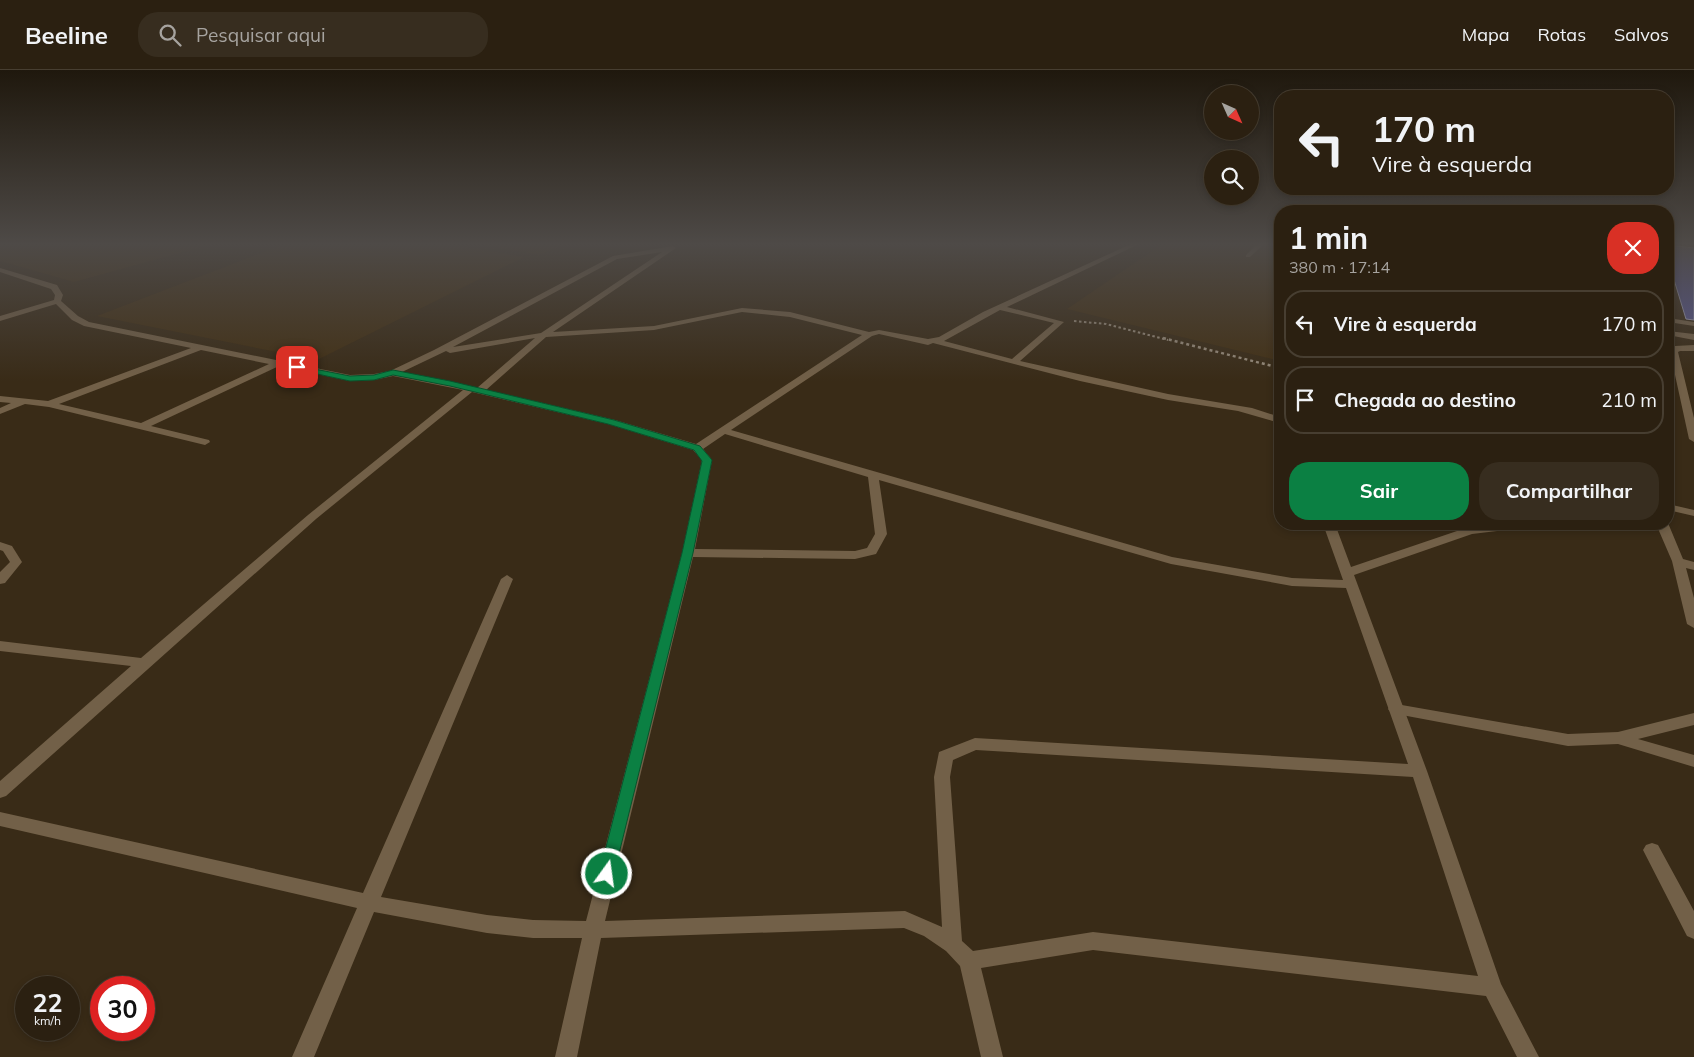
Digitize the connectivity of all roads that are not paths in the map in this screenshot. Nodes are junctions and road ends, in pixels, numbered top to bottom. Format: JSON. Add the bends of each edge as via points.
{"nodes":[{"id":1,"x":55,"y":289,"type":"edge"},
{"id":2,"x":555,"y":289,"type":"edge"},
{"id":3,"x":611,"y":289,"type":"edge"},
{"id":4,"x":1040,"y":289,"type":"edge"},
{"id":5,"x":57,"y":301,"type":"junction"},
{"id":6,"x":1000,"y":308,"type":"junction"},
{"id":7,"x":0,"y":319,"type":"edge"},
{"id":8,"x":1674,"y":321,"type":"edge"},
{"id":9,"x":1694,"y":324,"type":"edge"},
{"id":10,"x":546,"y":334,"type":"junction"},
{"id":11,"x":869,"y":334,"type":"junction"},
{"id":12,"x":1674,"y":334,"type":"edge"},
{"id":13,"x":1694,"y":337,"type":"edge"},
{"id":14,"x":934,"y":341,"type":"junction"},
{"id":15,"x":201,"y":347,"type":"junction"},
{"id":16,"x":1694,"y":348,"type":"edge"},
{"id":17,"x":437,"y":352,"type":"junction"},
{"id":18,"x":1015,"y":362,"type":"junction"},
{"id":19,"x":279,"y":364,"type":"junction"},
{"id":20,"x":393,"y":373,"type":"junction"},
{"id":21,"x":474,"y":390,"type":"junction"},
{"id":22,"x":0,"y":399,"type":"edge"},
{"id":23,"x":22,"y":402,"type":"junction"},
{"id":24,"x":49,"y":404,"type":"junction"},
{"id":25,"x":0,"y":411,"type":"edge"},
{"id":26,"x":1274,"y":418,"type":"edge"},
{"id":27,"x":141,"y":427,"type":"junction"},
{"id":28,"x":722,"y":430,"type":"junction"},
{"id":29,"x":1694,"y":439,"type":"edge"},
{"id":30,"x":205,"y":442,"type":"dead end"},
{"id":31,"x":697,"y":448,"type":"junction"},
{"id":32,"x":873,"y":476,"type":"junction"},
{"id":33,"x":1674,"y":508,"type":"edge"},
{"id":34,"x":1694,"y":513,"type":"edge"},
{"id":35,"x":1331,"y":530,"type":"edge"},
{"id":36,"x":1466,"y":530,"type":"edge"},
{"id":37,"x":1477,"y":530,"type":"edge"},
{"id":38,"x":1665,"y":530,"type":"edge"},
{"id":39,"x":1470,"y":531,"type":"junction"},
{"id":40,"x":0,"y":546,"type":"edge"},
{"id":41,"x":688,"y":553,"type":"junction"},
{"id":42,"x":1678,"y":561,"type":"junction"},
{"id":43,"x":1694,"y":566,"type":"edge"},
{"id":44,"x":507,"y":579,"type":"dead end"},
{"id":45,"x":1349,"y":579,"type":"junction"},
{"id":46,"x":0,"y":580,"type":"edge"},
{"id":47,"x":1694,"y":624,"type":"edge"},
{"id":48,"x":0,"y":646,"type":"edge"},
{"id":49,"x":144,"y":662,"type":"junction"},
{"id":50,"x":1396,"y":709,"type":"junction"},
{"id":51,"x":1694,"y":719,"type":"edge"},
{"id":52,"x":1618,"y":738,"type":"junction"},
{"id":53,"x":1694,"y":761,"type":"edge"},
{"id":54,"x":1419,"y":771,"type":"junction"},
{"id":55,"x":0,"y":791,"type":"edge"},
{"id":56,"x":0,"y":819,"type":"edge"},
{"id":57,"x":1652,"y":850,"type":"dead end"},
{"id":58,"x":370,"y":903,"type":"junction"},
{"id":59,"x":593,"y":930,"type":"junction"},
{"id":60,"x":1694,"y":930,"type":"edge"},
{"id":61,"x":953,"y":945,"type":"junction"},
{"id":62,"x":969,"y":961,"type":"junction"},
{"id":63,"x":1492,"y":987,"type":"junction"},
{"id":64,"x":303,"y":1057,"type":"edge"},
{"id":65,"x":566,"y":1057,"type":"edge"},
{"id":66,"x":992,"y":1057,"type":"edge"},
{"id":67,"x":1528,"y":1057,"type":"edge"}],
"edges":[{"from":1,"to":5,"type":"street","via":[[59,295]]},
{"from":2,"to":17,"type":"street"},
{"from":3,"to":10,"type":"street"},
{"from":4,"to":6,"type":"street"},
{"from":5,"to":7,"type":"street"},
{"from":5,"to":15,"type":"street","via":[[75,318],[87,324]]},
{"from":6,"to":14,"type":"street"},
{"from":6,"to":18,"type":"street","via":[[1060,322]]},
{"from":8,"to":9,"type":"street"},
{"from":10,"to":11,"type":"street","via":[[644,329],[757,310]]},
{"from":10,"to":17,"type":"street"},
{"from":10,"to":21,"type":"street"},
{"from":11,"to":14,"type":"street","via":[[879,332]]},
{"from":11,"to":28,"type":"street"},
{"from":12,"to":13,"type":"street"},
{"from":14,"to":18,"type":"street"},
{"from":15,"to":19,"type":"street"},
{"from":15,"to":24,"type":"street"},
{"from":16,"to":29,"type":"street","via":[[1678,348],[1674,352]]},
{"from":17,"to":20,"type":"street"},
{"from":18,"to":26,"type":"street","via":[[1189,401],[1245,407]]},
{"from":19,"to":20,"type":"street","via":[[350,378]]},
{"from":19,"to":27,"type":"street"},
{"from":20,"to":21,"type":"street"},
{"from":21,"to":31,"type":"street","via":[[611,422]]},
{"from":21,"to":49,"type":"street","via":[[312,517]]},
{"from":22,"to":23,"type":"street"},
{"from":23,"to":24,"type":"street"},
{"from":23,"to":25,"type":"street"},
{"from":24,"to":27,"type":"street"},
{"from":27,"to":30,"type":"street"},
{"from":28,"to":31,"type":"street"},
{"from":28,"to":32,"type":"street"},
{"from":31,"to":41,"type":"street","via":[[707,460]]},
{"from":32,"to":41,"type":"street","via":[[880,534],[872,551],[854,554]]},
{"from":32,"to":45,"type":"street","via":[[1171,560],[1292,582]]},
{"from":33,"to":34,"type":"street"},
{"from":35,"to":45,"type":"street"},
{"from":36,"to":39,"type":"street"},
{"from":37,"to":39,"type":"street"},
{"from":38,"to":42,"type":"street"},
{"from":39,"to":45,"type":"street"},
{"from":40,"to":46,"type":"street","via":[[8,549],[16,562]]},
{"from":41,"to":59,"type":"street"},
{"from":42,"to":43,"type":"street"},
{"from":42,"to":47,"type":"street"},
{"from":44,"to":58,"type":"street"},
{"from":45,"to":50,"type":"street"},
{"from":48,"to":49,"type":"street"},
{"from":49,"to":55,"type":"street"},
{"from":50,"to":52,"type":"street","via":[[1568,740]]},
{"from":50,"to":54,"type":"street"},
{"from":51,"to":52,"type":"street"},
{"from":52,"to":53,"type":"street"},
{"from":54,"to":61,"type":"street","via":[[975,744],[945,756],[942,778]]},
{"from":54,"to":63,"type":"street"},
{"from":56,"to":58,"type":"street"},
{"from":57,"to":60,"type":"street"},
{"from":58,"to":59,"type":"street","via":[[487,924]]},
{"from":58,"to":64,"type":"street"},
{"from":59,"to":61,"type":"street","via":[[905,919]]},
{"from":59,"to":65,"type":"street"},
{"from":61,"to":62,"type":"street"},
{"from":62,"to":63,"type":"street","via":[[1092,942]]},
{"from":62,"to":66,"type":"street"},
{"from":63,"to":67,"type":"street"}]}
